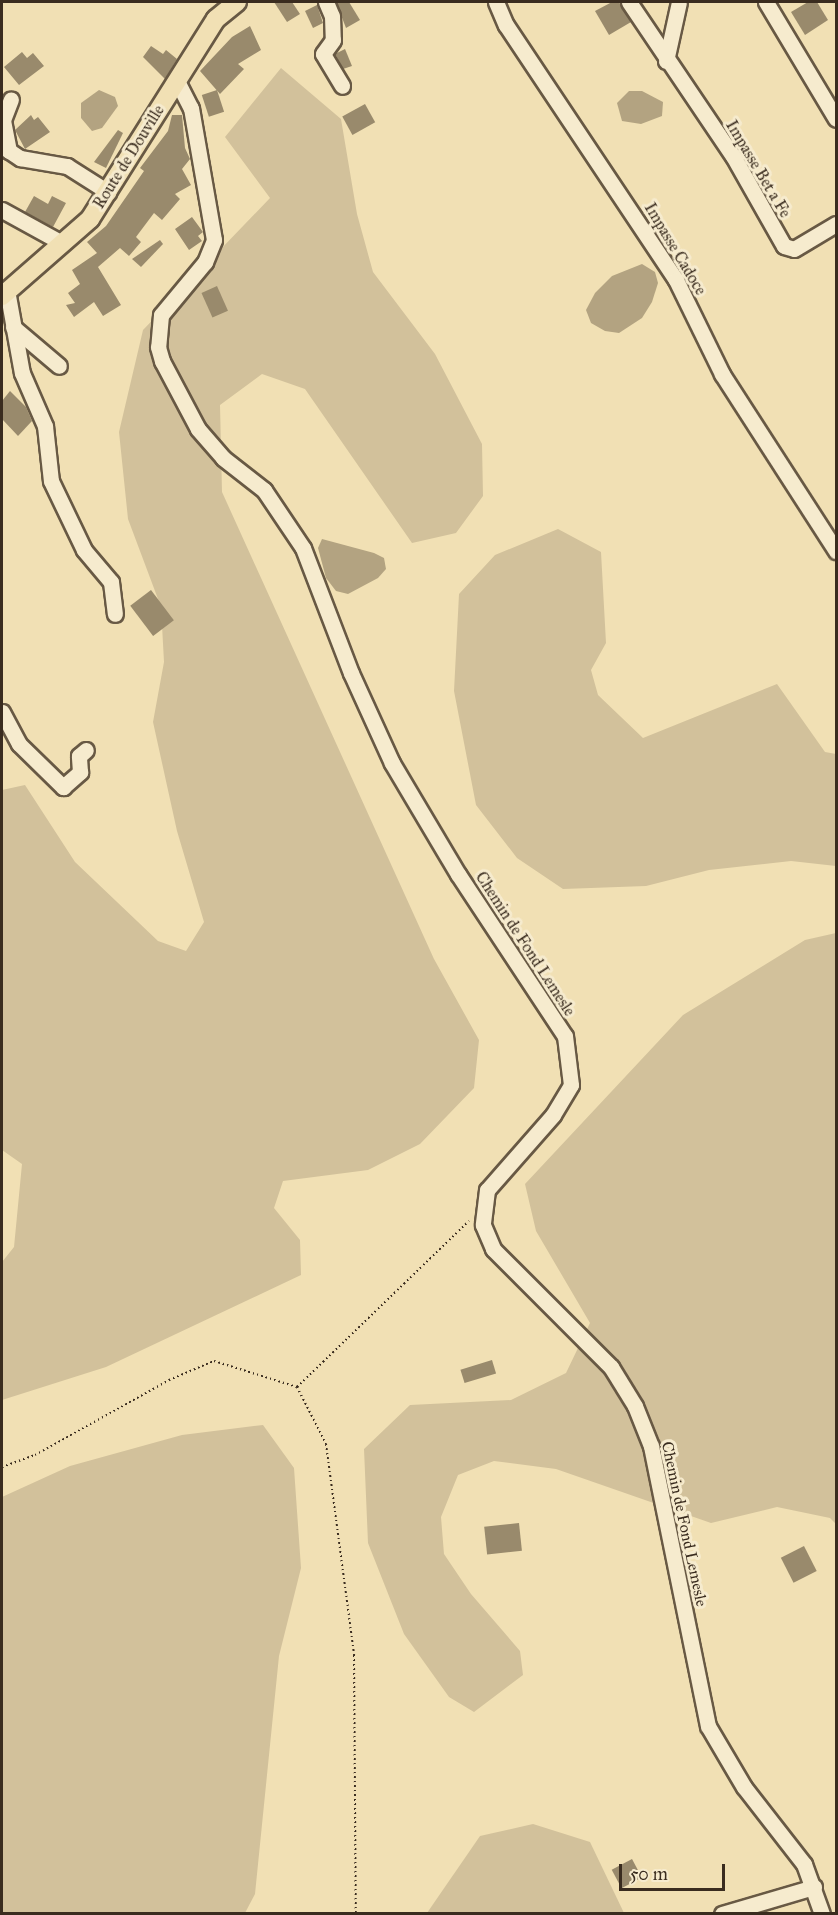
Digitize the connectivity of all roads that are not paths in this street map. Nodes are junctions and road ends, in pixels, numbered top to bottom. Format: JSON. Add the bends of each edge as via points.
{"nodes":[{"id":1,"x":237,"y":2,"type":"edge"},
{"id":2,"x":326,"y":2,"type":"edge"},
{"id":3,"x":496,"y":2,"type":"edge"},
{"id":4,"x":629,"y":2,"type":"edge"},
{"id":5,"x":679,"y":2,"type":"edge"},
{"id":6,"x":766,"y":2,"type":"edge"},
{"id":7,"x":666,"y":62,"type":"junction"},
{"id":8,"x":177,"y":81,"type":"junction"},
{"id":9,"x":342,"y":86,"type":"dead end"},
{"id":10,"x":11,"y":99,"type":"dead end"},
{"id":11,"x":837,"y":119,"type":"edge"},
{"id":12,"x":5,"y":149,"type":"edge"},
{"id":13,"x":108,"y":192,"type":"junction"},
{"id":14,"x":2,"y":210,"type":"edge"},
{"id":15,"x":837,"y":224,"type":"edge"},
{"id":16,"x":62,"y":243,"type":"junction"},
{"id":17,"x":4,"y":293,"type":"edge"},
{"id":18,"x":13,"y":327,"type":"junction"},
{"id":19,"x":59,"y":366,"type":"dead end"},
{"id":20,"x":837,"y":550,"type":"edge"},
{"id":21,"x":115,"y":614,"type":"dead end"},
{"id":22,"x":2,"y":712,"type":"edge"},
{"id":23,"x":86,"y":750,"type":"dead end"},
{"id":24,"x":814,"y":1887,"type":"junction"},
{"id":25,"x":722,"y":1914,"type":"edge"},
{"id":26,"x":822,"y":1914,"type":"edge"}],
"edges":[{"from":1,"to":8,"type":"main road","name":"Route de Douville","via":[[216,19]]},
{"from":2,"to":9,"type":"street","via":[[332,16],[333,40],[323,54]]},
{"from":3,"to":20,"type":"street","name":"Impasse Cadoce","via":[[506,25],[676,280],[722,374]]},
{"from":4,"to":7,"type":"street","name":"Impasse Bet a Fe"},
{"from":5,"to":7,"type":"street"},
{"from":6,"to":11,"type":"street"},
{"from":7,"to":15,"type":"street","name":"Impasse Bet a Fe","via":[[733,156],[784,246],[794,249]]},
{"from":8,"to":13,"type":"main road","name":"Route de Douville"},
{"from":8,"to":24,"type":"street","name":"Chemin de Fond Lemesle","via":[[191,108],[214,240],[205,262],[161,315],[158,328],[162,361],[198,429],[223,458],[264,490],[303,548],[351,673],[392,763],[458,874],[565,1036],[571,1085],[554,1115],[487,1190],[483,1225],[493,1249],[611,1367],[635,1406],[651,1446],[708,1726],[744,1787],[804,1864]]},
{"from":10,"to":12,"type":"street","via":[[3,120]]},
{"from":12,"to":13,"type":"street","via":[[33,161],[67,166]]},
{"from":13,"to":16,"type":"main road","name":"Route de Douville","via":[[90,219]]},
{"from":14,"to":16,"type":"street"},
{"from":16,"to":17,"type":"main road","name":"Route de Douville"},
{"from":17,"to":18,"type":"street"},
{"from":18,"to":19,"type":"street"},
{"from":18,"to":21,"type":"street","via":[[22,373],[45,426],[51,481],[84,550],[111,582]]},
{"from":22,"to":23,"type":"street","via":[[19,744],[63,788],[80,772],[79,756]]},
{"from":24,"to":25,"type":"street"},
{"from":24,"to":26,"type":"street","name":"Chemin de Fond Lemesle"}]}
